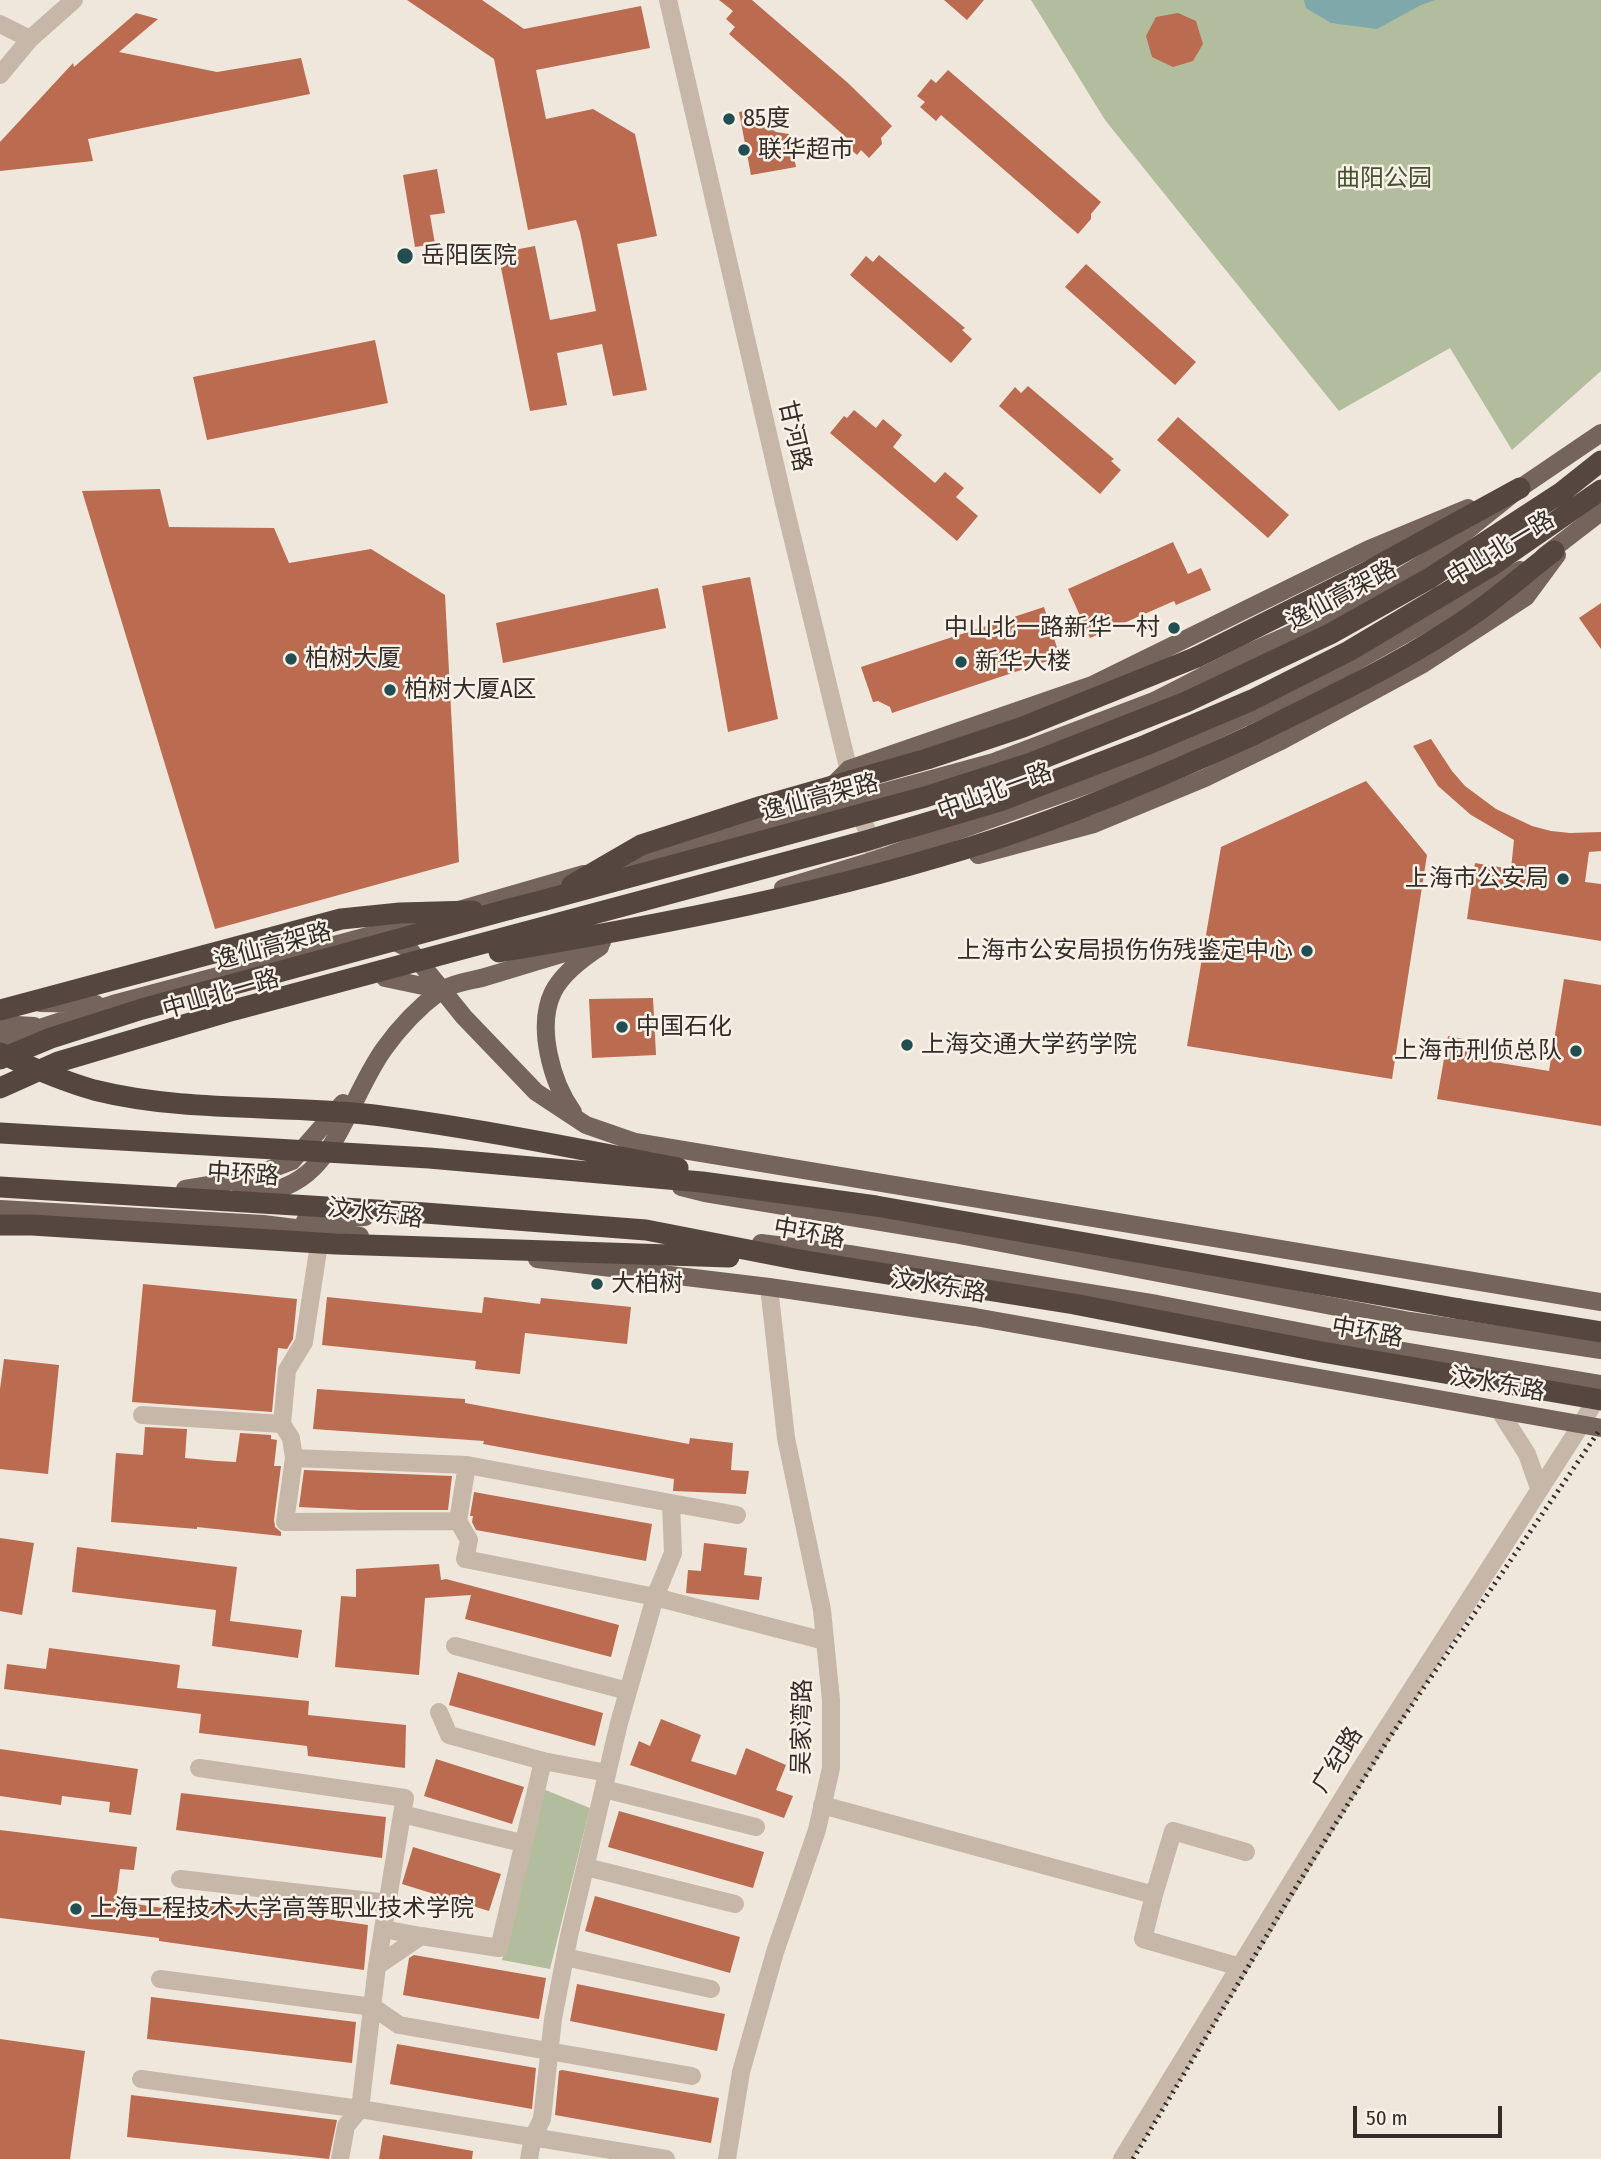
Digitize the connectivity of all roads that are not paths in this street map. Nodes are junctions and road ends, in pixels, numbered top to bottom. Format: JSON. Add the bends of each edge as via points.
{"nodes":[{"id":1,"x":74,"y":0,"type":"edge"},
{"id":2,"x":668,"y":0,"type":"edge"},
{"id":3,"x":0,"y":24,"type":"edge"},
{"id":4,"x":30,"y":39,"type":"junction"},
{"id":5,"x":0,"y":75,"type":"edge"},
{"id":6,"x":1601,"y":433,"type":"edge"},
{"id":7,"x":1601,"y":461,"type":"edge"},
{"id":8,"x":1520,"y":488,"type":"junction"},
{"id":9,"x":1601,"y":490,"type":"edge"},
{"id":10,"x":1601,"y":512,"type":"edge"},
{"id":11,"x":1561,"y":545,"type":"junction"},
{"id":12,"x":849,"y":769,"type":"junction"},
{"id":13,"x":856,"y":800,"type":"junction"},
{"id":14,"x":803,"y":814,"type":"junction"},
{"id":15,"x":878,"y":859,"type":"junction"},
{"id":16,"x":817,"y":878,"type":"junction"},
{"id":17,"x":884,"y":880,"type":"junction"},
{"id":18,"x":545,"y":900,"type":"junction"},
{"id":19,"x":510,"y":909,"type":"junction"},
{"id":20,"x":428,"y":919,"type":"junction"},
{"id":21,"x":379,"y":933,"type":"junction"},
{"id":22,"x":613,"y":939,"type":"junction"},
{"id":23,"x":409,"y":949,"type":"junction"},
{"id":24,"x":375,"y":976,"type":"junction"},
{"id":25,"x":442,"y":990,"type":"junction"},
{"id":26,"x":113,"y":1004,"type":"junction"},
{"id":27,"x":0,"y":1007,"type":"edge"},
{"id":28,"x":0,"y":1024,"type":"edge"},
{"id":29,"x":41,"y":1027,"type":"junction"},
{"id":30,"x":0,"y":1041,"type":"edge"},
{"id":31,"x":383,"y":1050,"type":"junction"},
{"id":32,"x":0,"y":1053,"type":"edge"},
{"id":33,"x":0,"y":1059,"type":"edge"},
{"id":34,"x":0,"y":1079,"type":"edge"},
{"id":35,"x":6,"y":1084,"type":"edge"},
{"id":36,"x":582,"y":1123,"type":"junction"},
{"id":37,"x":0,"y":1133,"type":"edge"},
{"id":38,"x":0,"y":1178,"type":"edge"},
{"id":39,"x":0,"y":1187,"type":"edge"},
{"id":40,"x":185,"y":1189,"type":"junction"},
{"id":41,"x":282,"y":1189,"type":"junction"},
{"id":42,"x":876,"y":1206,"type":"junction"},
{"id":43,"x":0,"y":1209,"type":"edge"},
{"id":44,"x":122,"y":1216,"type":"junction"},
{"id":45,"x":263,"y":1224,"type":"junction"},
{"id":46,"x":0,"y":1225,"type":"edge"},
{"id":47,"x":1156,"y":1227,"type":"junction"},
{"id":48,"x":321,"y":1231,"type":"junction"},
{"id":49,"x":800,"y":1260,"type":"junction"},
{"id":50,"x":1224,"y":1286,"type":"junction"},
{"id":51,"x":769,"y":1287,"type":"junction"},
{"id":52,"x":1601,"y":1302,"type":"edge"},
{"id":53,"x":1601,"y":1332,"type":"edge"},
{"id":54,"x":1601,"y":1350,"type":"edge"},
{"id":55,"x":1601,"y":1384,"type":"edge"},
{"id":56,"x":1601,"y":1390,"type":"edge"},
{"id":57,"x":1601,"y":1400,"type":"edge"},
{"id":58,"x":1499,"y":1410,"type":"junction"},
{"id":59,"x":142,"y":1415,"type":"dead end"},
{"id":60,"x":282,"y":1423,"type":"junction"},
{"id":61,"x":1581,"y":1425,"type":"junction"},
{"id":62,"x":1601,"y":1428,"type":"edge"},
{"id":63,"x":294,"y":1458,"type":"junction"},
{"id":64,"x":467,"y":1465,"type":"junction"},
{"id":65,"x":1539,"y":1488,"type":"junction"},
{"id":66,"x":671,"y":1503,"type":"junction"},
{"id":67,"x":737,"y":1516,"type":"dead end"},
{"id":68,"x":458,"y":1521,"type":"junction"},
{"id":69,"x":655,"y":1597,"type":"junction"},
{"id":70,"x":825,"y":1641,"type":"junction"},
{"id":71,"x":455,"y":1646,"type":"dead end"},
{"id":72,"x":628,"y":1691,"type":"junction"},
{"id":73,"x":439,"y":1712,"type":"dead end"},
{"id":74,"x":543,"y":1761,"type":"junction"},
{"id":75,"x":200,"y":1768,"type":"dead end"},
{"id":76,"x":606,"y":1781,"type":"junction"},
{"id":77,"x":822,"y":1805,"type":"junction"},
{"id":78,"x":402,"y":1814,"type":"junction"},
{"id":79,"x":756,"y":1827,"type":"dead end"},
{"id":80,"x":522,"y":1843,"type":"junction"},
{"id":81,"x":1246,"y":1852,"type":"dead end"},
{"id":82,"x":586,"y":1867,"type":"junction"},
{"id":83,"x":180,"y":1879,"type":"dead end"},
{"id":84,"x":1154,"y":1895,"type":"junction"},
{"id":85,"x":388,"y":1903,"type":"junction"},
{"id":86,"x":735,"y":1904,"type":"dead end"},
{"id":87,"x":383,"y":1929,"type":"junction"},
{"id":88,"x":421,"y":1936,"type":"junction"},
{"id":89,"x":565,"y":1957,"type":"junction"},
{"id":90,"x":377,"y":1966,"type":"junction"},
{"id":91,"x":1240,"y":1967,"type":"junction"},
{"id":92,"x":160,"y":1979,"type":"dead end"},
{"id":93,"x":711,"y":1989,"type":"dead end"},
{"id":94,"x":373,"y":2007,"type":"junction"},
{"id":95,"x":550,"y":2051,"type":"junction"},
{"id":96,"x":692,"y":2076,"type":"dead end"},
{"id":97,"x":141,"y":2079,"type":"dead end"},
{"id":98,"x":359,"y":2109,"type":"junction"},
{"id":99,"x":533,"y":2137,"type":"junction"},
{"id":100,"x":340,"y":2159,"type":"edge"},
{"id":101,"x":529,"y":2159,"type":"edge"},
{"id":102,"x":666,"y":2159,"type":"edge"},
{"id":103,"x":727,"y":2159,"type":"edge"},
{"id":104,"x":1122,"y":2159,"type":"edge"}],
"edges":[{"from":1,"to":4,"type":"street"},
{"from":2,"to":12,"type":"street","name":"甘河路"},
{"from":3,"to":4,"type":"street"},
{"from":4,"to":5,"type":"street"},
{"from":6,"to":8,"type":"main road","name":"中山北一路"},
{"from":7,"to":18,"type":"highway","name":"逸仙高架路","bridge":true,"via":[[1562,492],[1430,578],[1330,634],[1186,702],[1031,763],[925,797]]},
{"from":8,"to":12,"type":"main road","via":[[1368,549],[1092,685]]},
{"from":8,"to":13,"type":"main road","name":"中山北一路","via":[[1438,554],[1352,607],[1154,701],[994,762]]},
{"from":8,"to":18,"type":"highway","bridge":true,"via":[[1221,647],[1023,727],[641,845]]},
{"from":9,"to":24,"type":"highway","name":"逸仙高架路","bridge":true,"via":[[1493,565],[1349,651],[1252,700],[1146,745],[1000,801]]},
{"from":10,"to":11,"type":"main road","name":"中山北一路"},
{"from":11,"to":15,"type":"main road","name":"中山北一路","via":[[1315,684],[1135,768]]},
{"from":11,"to":17,"type":"main road","via":[[1526,597],[1423,664],[1279,742],[1094,824]]},
{"from":11,"to":24,"type":"highway","bridge":true,"via":[[1478,611],[1352,686],[1156,779],[993,840],[821,888]]},
{"from":12,"to":13,"type":"street","name":"甘河路"},
{"from":12,"to":14,"type":"main road"},
{"from":13,"to":14,"type":"main road","name":"中山北一路"},
{"from":13,"to":15,"type":"street","name":"甘河路"},
{"from":14,"to":20,"type":"main road","name":"中山北一路"},
{"from":15,"to":16,"type":"main road","name":"中山北一路"},
{"from":15,"to":17,"type":"street","name":"甘河路"},
{"from":16,"to":17,"type":"main road"},
{"from":16,"to":22,"type":"main road","name":"中山北一路"},
{"from":18,"to":19,"type":"highway","name":"逸仙高架路"},
{"from":19,"to":27,"type":"highway","bridge":true,"via":[[341,919]]},
{"from":19,"to":33,"type":"highway","name":"逸仙高架路","bridge":true,"via":[[142,1009]]},
{"from":20,"to":21,"type":"main road","name":"中山北一路"},
{"from":20,"to":23,"type":"main road"},
{"from":21,"to":23,"type":"main road","name":"汶水东路"},
{"from":21,"to":26,"type":"main road","name":"中山北一路"},
{"from":22,"to":25,"type":"main road","name":"中山北一路"},
{"from":22,"to":36,"type":"main road","via":[[564,977],[548,1008],[554,1078]]},
{"from":23,"to":24,"type":"main road"},
{"from":23,"to":25,"type":"main road","name":"汶水东路"},
{"from":24,"to":25,"type":"main road"},
{"from":24,"to":35,"type":"highway","name":"逸仙高架路","bridge":true,"via":[[58,1062]]},
{"from":25,"to":31,"type":"main road","name":"中山北一路"},
{"from":25,"to":36,"type":"main road","name":"汶水东路","via":[[536,1092]]},
{"from":26,"to":27,"type":"main road","via":[[18,1002]]},
{"from":26,"to":29,"type":"main road","name":"中山北一路"},
{"from":28,"to":29,"type":"main road"},
{"from":29,"to":30,"type":"main road","name":"中山北一路"},
{"from":31,"to":40,"type":"main road","name":"中山北一路","via":[[292,1161],[245,1179]]},
{"from":31,"to":41,"type":"main road","name":"中山北一路","via":[[317,1165]]},
{"from":32,"to":42,"type":"highway","bridge":true,"via":[[92,1089],[129,1097],[373,1115]]},
{"from":34,"to":35,"type":"main road"},
{"from":36,"to":47,"type":"main road","name":"汶水东路","via":[[635,1142]]},
{"from":36,"to":50,"type":"main road","name":"汶水东路","via":[[643,1168],[677,1186]]},
{"from":37,"to":42,"type":"highway","name":"中环路","bridge":true,"via":[[429,1158],[702,1182]]},
{"from":38,"to":40,"type":"main road","name":"中山北一路"},
{"from":39,"to":49,"type":"highway","name":"中环路","bridge":true,"via":[[646,1230]]},
{"from":40,"to":41,"type":"main road","name":"中山北一路","via":[[255,1194]]},
{"from":41,"to":44,"type":"main road"},
{"from":42,"to":53,"type":"highway","name":"中环路","bridge":true},
{"from":43,"to":44,"type":"main road","name":"汶水东路"},
{"from":44,"to":45,"type":"main road","name":"汶水东路"},
{"from":45,"to":48,"type":"main road","name":"汶水东路"},
{"from":45,"to":55,"type":"main road","name":"汶水东路","via":[[491,1210],[586,1219],[849,1254]]},
{"from":46,"to":49,"type":"highway","bridge":true,"via":[[336,1244]]},
{"from":47,"to":50,"type":"main road"},
{"from":47,"to":52,"type":"main road","name":"汶水东路"},
{"from":48,"to":51,"type":"main road","name":"汶水东路"},
{"from":48,"to":60,"type":"street","via":[[304,1342],[286,1370]]},
{"from":49,"to":57,"type":"highway","name":"中环路","bridge":true,"via":[[1073,1304]]},
{"from":50,"to":54,"type":"main road","name":"汶水东路"},
{"from":51,"to":58,"type":"main road","name":"汶水东路","via":[[975,1317]]},
{"from":51,"to":70,"type":"street","name":"吴家湾路","via":[[786,1438]]},
{"from":56,"to":61,"type":"street","name":"广纪路"},
{"from":58,"to":61,"type":"main road","name":"汶水东路"},
{"from":58,"to":65,"type":"street","via":[[1527,1454]]},
{"from":59,"to":60,"type":"street"},
{"from":60,"to":63,"type":"street"},
{"from":61,"to":62,"type":"main road","name":"汶水东路"},
{"from":61,"to":65,"type":"street","name":"广纪路"},
{"from":63,"to":64,"type":"street"},
{"from":63,"to":68,"type":"street","via":[[285,1522]]},
{"from":64,"to":66,"type":"street"},
{"from":64,"to":68,"type":"street"},
{"from":65,"to":91,"type":"street","name":"广纪路"},
{"from":66,"to":67,"type":"street"},
{"from":66,"to":69,"type":"street","via":[[673,1553]]},
{"from":68,"to":69,"type":"street","via":[[469,1541],[465,1559]]},
{"from":69,"to":70,"type":"street"},
{"from":69,"to":72,"type":"street"},
{"from":70,"to":77,"type":"street","name":"吴家湾路","via":[[831,1768]]},
{"from":71,"to":72,"type":"street"},
{"from":72,"to":76,"type":"street"},
{"from":73,"to":74,"type":"street","via":[[449,1735]]},
{"from":74,"to":76,"type":"street"},
{"from":74,"to":80,"type":"street"},
{"from":75,"to":78,"type":"street","via":[[405,1798]]},
{"from":76,"to":79,"type":"street"},
{"from":76,"to":82,"type":"street"},
{"from":77,"to":84,"type":"street"},
{"from":77,"to":103,"type":"street","name":"吴家湾路","via":[[741,2073]]},
{"from":78,"to":80,"type":"street"},
{"from":78,"to":85,"type":"street"},
{"from":80,"to":88,"type":"street","via":[[499,1948]]},
{"from":81,"to":84,"type":"street","via":[[1173,1831]]},
{"from":82,"to":86,"type":"street"},
{"from":82,"to":89,"type":"street"},
{"from":83,"to":85,"type":"street"},
{"from":84,"to":91,"type":"street","via":[[1143,1939]]},
{"from":85,"to":87,"type":"street"},
{"from":87,"to":88,"type":"street"},
{"from":87,"to":90,"type":"street"},
{"from":88,"to":90,"type":"street"},
{"from":89,"to":93,"type":"street"},
{"from":89,"to":95,"type":"street"},
{"from":90,"to":94,"type":"street"},
{"from":91,"to":104,"type":"street","name":"广纪路"},
{"from":92,"to":94,"type":"street"},
{"from":94,"to":95,"type":"street","via":[[399,2025]]},
{"from":94,"to":98,"type":"street"},
{"from":95,"to":96,"type":"street"},
{"from":95,"to":99,"type":"street","via":[[542,2119]]},
{"from":97,"to":98,"type":"street"},
{"from":98,"to":99,"type":"street"},
{"from":98,"to":100,"type":"street","via":[[346,2126]]},
{"from":99,"to":101,"type":"street"},
{"from":99,"to":102,"type":"street"}]}
